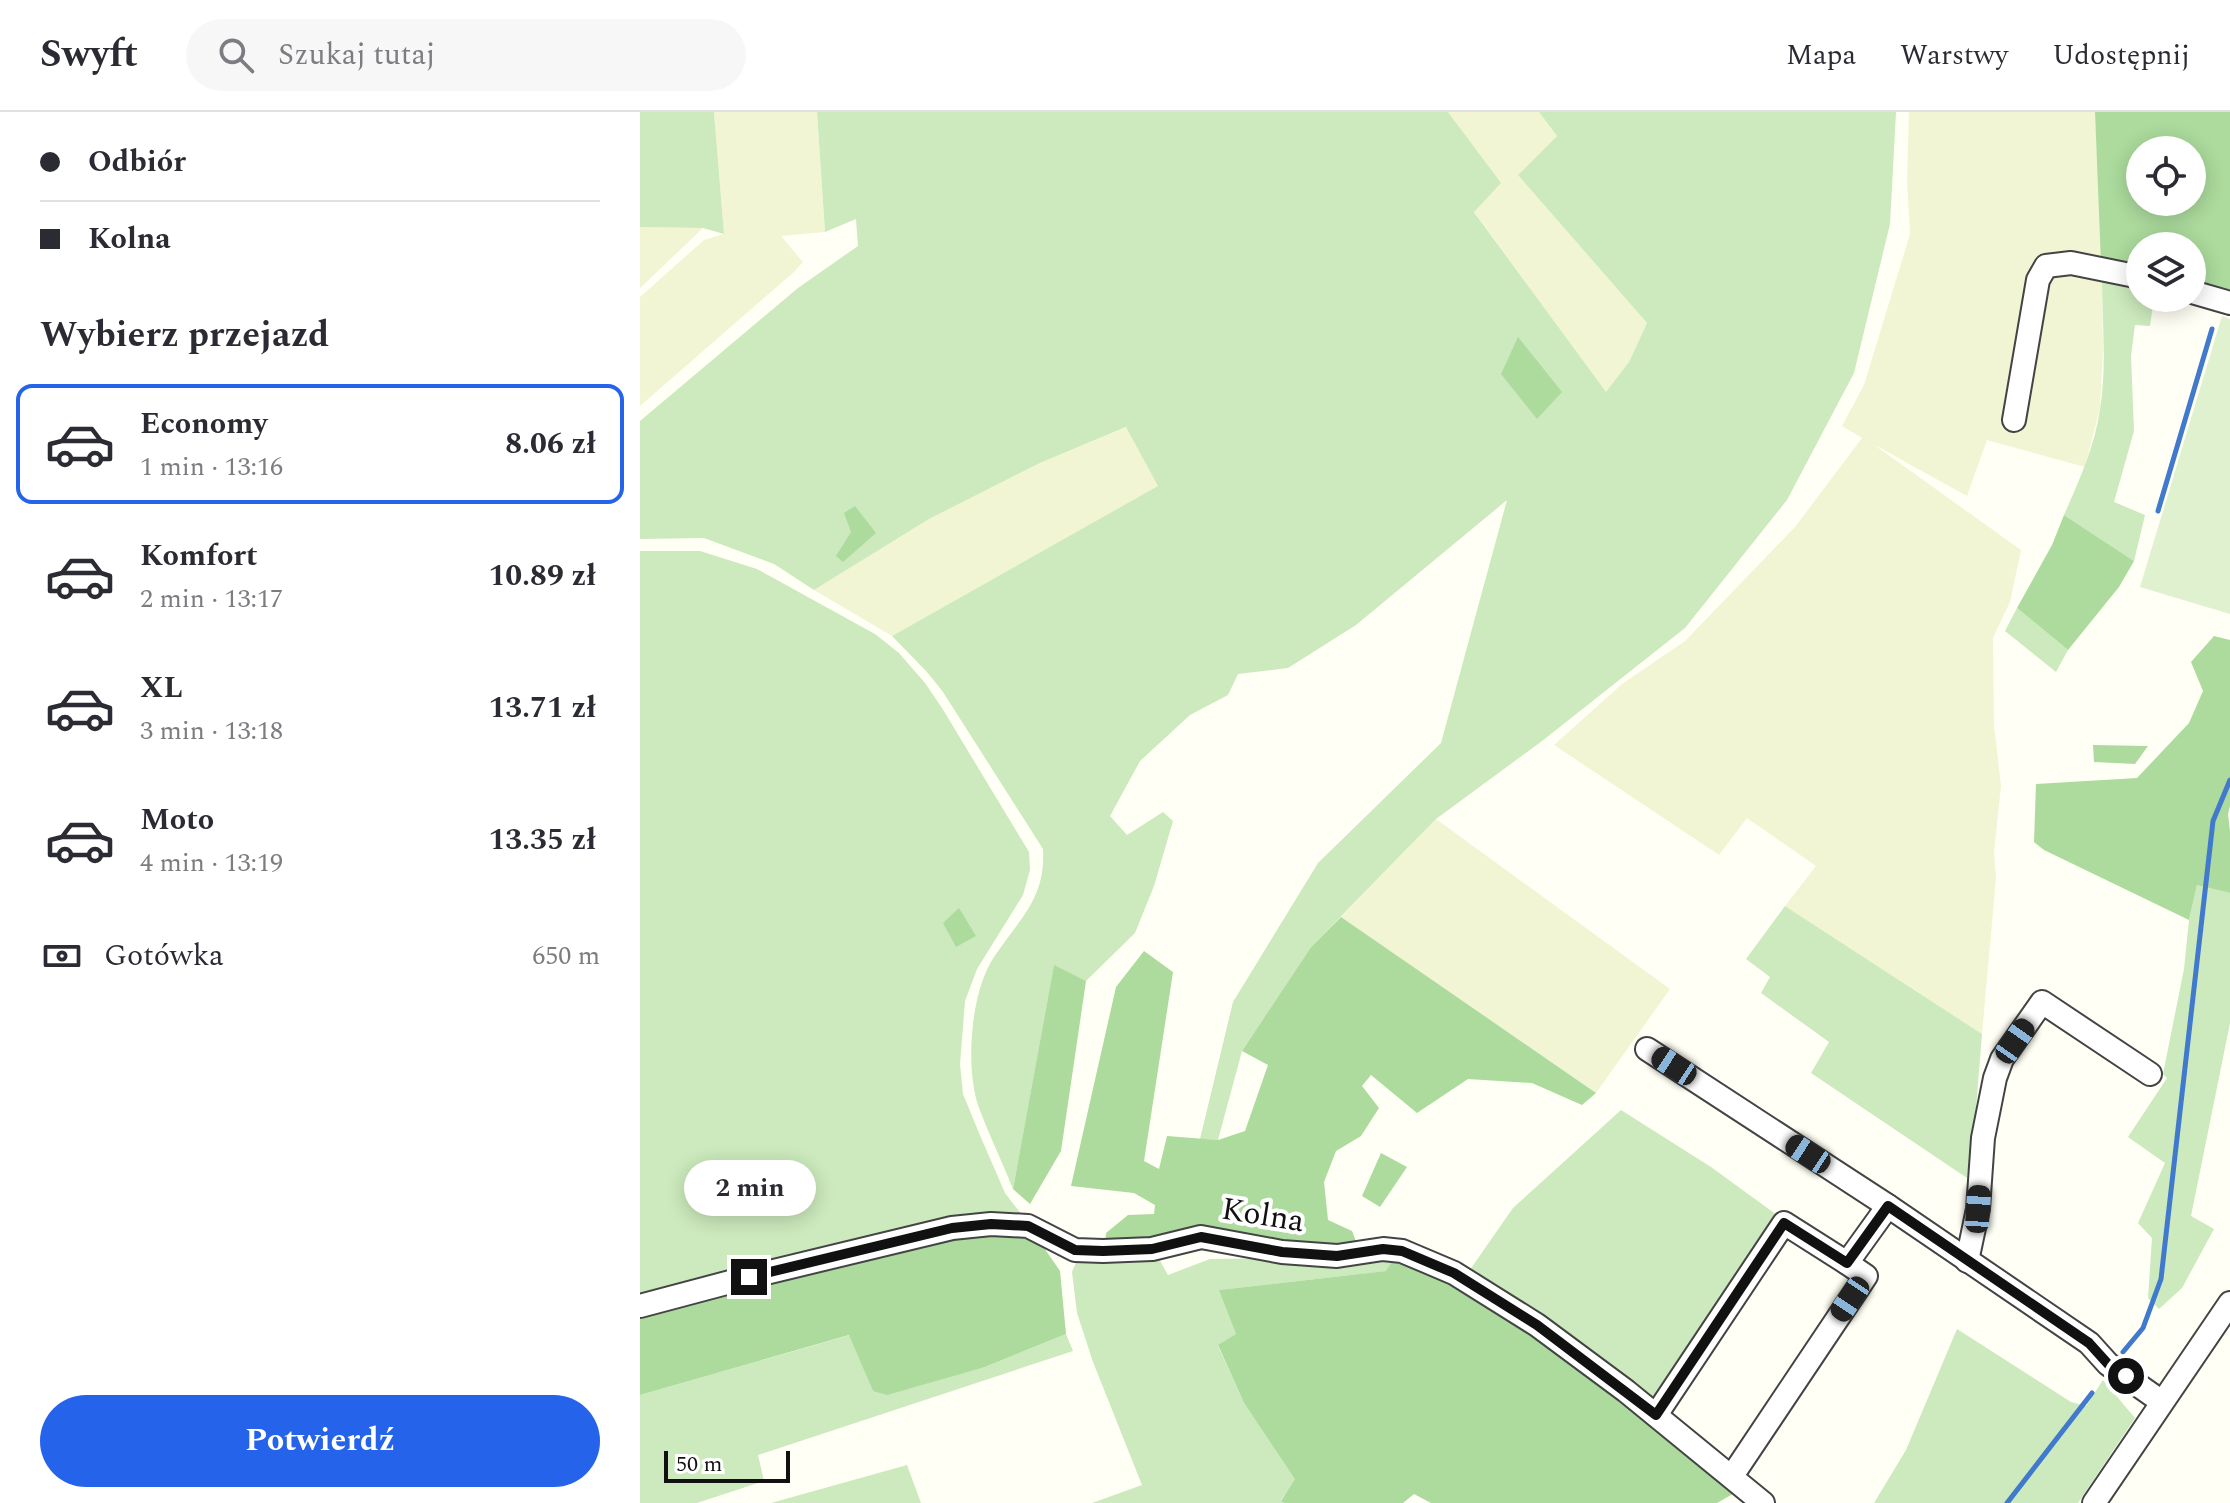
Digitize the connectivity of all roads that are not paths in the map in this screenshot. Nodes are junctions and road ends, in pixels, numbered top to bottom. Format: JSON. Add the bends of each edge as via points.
{"nodes":[{"id":1,"x":2126,"y":275,"type":"edge"},
{"id":2,"x":2206,"y":296,"type":"edge"},
{"id":3,"x":2230,"y":303,"type":"edge"},
{"id":4,"x":2014,"y":420,"type":"dead end"},
{"id":5,"x":1647,"y":1049,"type":"dead end"},
{"id":6,"x":2150,"y":1074,"type":"dead end"},
{"id":7,"x":1888,"y":1206,"type":"junction"},
{"id":8,"x":1967,"y":1261,"type":"junction"},
{"id":9,"x":1847,"y":1263,"type":"junction"},
{"id":10,"x":2230,"y":1303,"type":"edge"},
{"id":11,"x":640,"y":1306,"type":"edge"},
{"id":12,"x":2162,"y":1402,"type":"junction"},
{"id":13,"x":1656,"y":1415,"type":"junction"},
{"id":14,"x":1732,"y":1476,"type":"junction"},
{"id":15,"x":1763,"y":1503,"type":"edge"},
{"id":16,"x":2094,"y":1503,"type":"edge"}],
"edges":[{"from":1,"to":4,"type":"street","via":[[2071,263],[2046,266],[2038,280]]},
{"from":2,"to":3,"type":"street"},
{"from":5,"to":7,"type":"street"},
{"from":6,"to":8,"type":"street","via":[[2042,1002],[2002,1059],[1995,1078]]},
{"from":7,"to":8,"type":"street"},
{"from":7,"to":9,"type":"street"},
{"from":8,"to":12,"type":"street","via":[[2089,1343],[2108,1364]]},
{"from":9,"to":13,"type":"street","via":[[1784,1223]]},
{"from":9,"to":14,"type":"street","via":[[1866,1276]]},
{"from":10,"to":12,"type":"street"},
{"from":11,"to":13,"type":"street","name":"Kolna","via":[[952,1228],[991,1224],[1028,1226],[1075,1250],[1152,1249],[1201,1237],[1337,1256],[1402,1251],[1454,1273],[1537,1325]]},
{"from":12,"to":16,"type":"street"},
{"from":13,"to":14,"type":"street","name":"Kolna"},
{"from":14,"to":15,"type":"street","name":"Kolna"}]}
